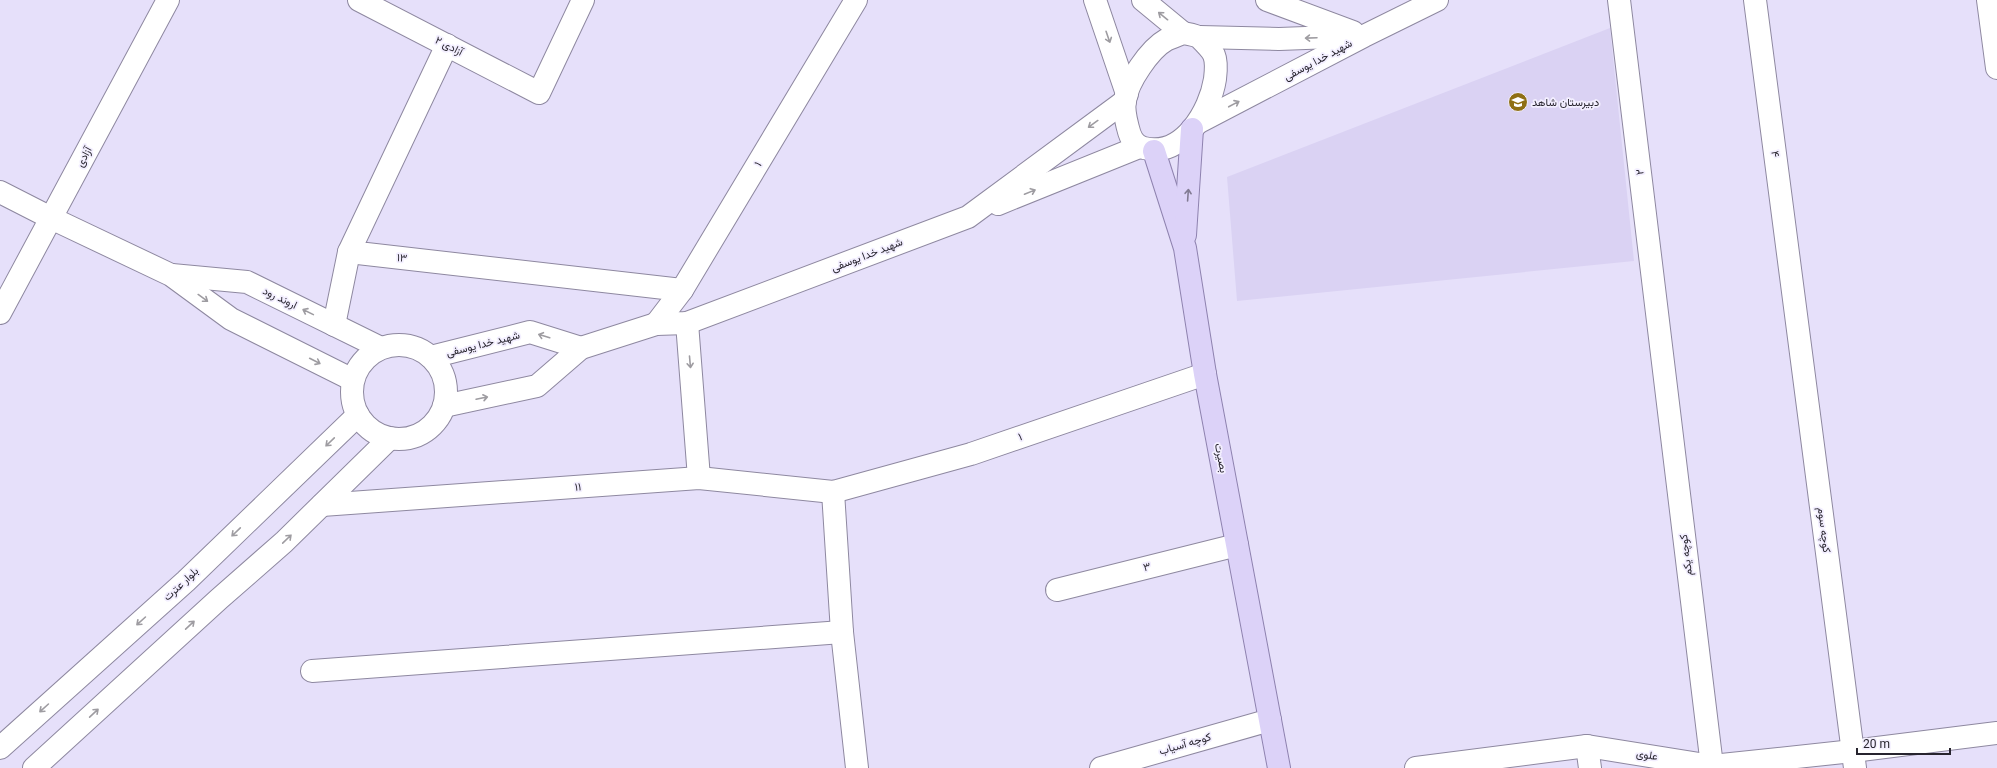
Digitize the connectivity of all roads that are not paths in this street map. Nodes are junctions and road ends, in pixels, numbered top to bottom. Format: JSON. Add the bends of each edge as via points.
{"nodes":[{"id":1,"x":168,"y":0,"type":"edge"},
{"id":2,"x":359,"y":0,"type":"edge"},
{"id":3,"x":583,"y":0,"type":"edge"},
{"id":4,"x":856,"y":0,"type":"edge"},
{"id":5,"x":1095,"y":0,"type":"edge"},
{"id":6,"x":1143,"y":0,"type":"edge"},
{"id":7,"x":1267,"y":0,"type":"edge"},
{"id":8,"x":1437,"y":0,"type":"edge"},
{"id":9,"x":1619,"y":0,"type":"edge"},
{"id":10,"x":1755,"y":0,"type":"edge"},
{"id":11,"x":1988,"y":0,"type":"edge"},
{"id":12,"x":1191,"y":35,"type":"junction"},
{"id":13,"x":1364,"y":36,"type":"junction"},
{"id":14,"x":447,"y":45,"type":"junction"},
{"id":15,"x":1997,"y":68,"type":"edge"},
{"id":16,"x":1126,"y":98,"type":"junction"},
{"id":17,"x":1196,"y":125,"type":"junction"},
{"id":18,"x":1147,"y":149,"type":"junction"},
{"id":19,"x":0,"y":192,"type":"edge"},
{"id":20,"x":968,"y":217,"type":"junction"},
{"id":21,"x":51,"y":218,"type":"junction"},
{"id":22,"x":1185,"y":248,"type":"junction"},
{"id":23,"x":349,"y":252,"type":"junction"},
{"id":24,"x":171,"y":274,"type":"junction"},
{"id":25,"x":682,"y":290,"type":"junction"},
{"id":26,"x":1795,"y":308,"type":"joint"},
{"id":27,"x":0,"y":313,"type":"edge"},
{"id":28,"x":687,"y":323,"type":"junction"},
{"id":29,"x":656,"y":324,"type":"junction"},
{"id":30,"x":334,"y":325,"type":"junction"},
{"id":31,"x":1661,"y":344,"type":"joint"},
{"id":32,"x":381,"y":348,"type":"junction"},
{"id":33,"x":581,"y":348,"type":"junction"},
{"id":34,"x":431,"y":357,"type":"junction"},
{"id":35,"x":1205,"y":374,"type":"junction"},
{"id":36,"x":353,"y":380,"type":"junction"},
{"id":37,"x":444,"y":406,"type":"junction"},
{"id":38,"x":358,"y":415,"type":"junction"},
{"id":39,"x":390,"y":438,"type":"junction"},
{"id":40,"x":699,"y":478,"type":"junction"},
{"id":41,"x":833,"y":492,"type":"junction"},
{"id":42,"x":322,"y":505,"type":"junction"},
{"id":43,"x":1237,"y":545,"type":"junction"},
{"id":44,"x":1057,"y":590,"type":"dead end"},
{"id":45,"x":842,"y":632,"type":"junction"},
{"id":46,"x":312,"y":671,"type":"dead end"},
{"id":47,"x":1270,"y":720,"type":"junction"},
{"id":48,"x":1997,"y":733,"type":"edge"},
{"id":49,"x":1587,"y":746,"type":"junction"},
{"id":50,"x":0,"y":748,"type":"edge"},
{"id":51,"x":1854,"y":760,"type":"edge"},
{"id":52,"x":1712,"y":766,"type":"junction"},
{"id":53,"x":34,"y":768,"type":"edge"},
{"id":54,"x":857,"y":768,"type":"edge"},
{"id":55,"x":1101,"y":768,"type":"edge"},
{"id":56,"x":1280,"y":768,"type":"edge"},
{"id":57,"x":1416,"y":768,"type":"edge"},
{"id":58,"x":1590,"y":768,"type":"edge"}],
"edges":[{"from":1,"to":21,"type":"street","name":"آزادی"},
{"from":2,"to":14,"type":"street","name":"آزادی ۲"},
{"from":3,"to":14,"type":"street","name":"آزادی ۲","via":[[539,93]]},
{"from":4,"to":25,"type":"street","name":"۱"},
{"from":5,"to":16,"type":"street","one_way":true},
{"from":12,"to":6,"type":"street","one_way":true},
{"from":7,"to":13,"type":"street"},
{"from":8,"to":13,"type":"street","name":"شهید خدا یوسفی"},
{"from":9,"to":31,"type":"street","name":"۲"},
{"from":10,"to":26,"type":"street","name":"۴"},
{"from":11,"to":15,"type":"street"},
{"from":13,"to":12,"type":"street","one_way":true,"via":[[1279,39]]},
{"from":12,"to":16,"type":"street","via":[[1165,40],[1146,58]]},
{"from":12,"to":17,"type":"street","via":[[1214,54],[1216,67],[1213,94]]},
{"from":17,"to":13,"type":"street","name":"شهید خدا یوسفی","one_way":true},
{"from":14,"to":23,"type":"street"},
{"from":16,"to":18,"type":"street","via":[[1126,119],[1130,137]]},
{"from":16,"to":20,"type":"street","name":"شهید خدا یوسفی","one_way":true},
{"from":17,"to":18,"type":"street","via":[[1170,147]]},
{"from":22,"to":17,"type":"main road","one_way":true},
{"from":20,"to":18,"type":"street","one_way":true},
{"from":18,"to":22,"type":"main road","name":"بصیرت"},
{"from":19,"to":21,"type":"street","name":"اروند رود"},
{"from":20,"to":28,"type":"street","name":"شهید خدا یوسفی"},
{"from":21,"to":24,"type":"street","name":"اروند رود"},
{"from":21,"to":27,"type":"street","name":"آزادی"},
{"from":22,"to":35,"type":"main road","name":"بصیرت"},
{"from":23,"to":25,"type":"street","name":"۱۳"},
{"from":23,"to":30,"type":"street"},
{"from":30,"to":24,"type":"street","name":"اروند رود","one_way":true,"via":[[247,282]]},
{"from":24,"to":36,"type":"street","name":"اروند رود","one_way":true,"via":[[231,319]]},
{"from":25,"to":29,"type":"street","name":"۱"},
{"from":26,"to":51,"type":"street","name":"کوچه سوم"},
{"from":28,"to":29,"type":"street","name":"شهید خدا یوسفی"},
{"from":28,"to":40,"type":"street","one_way":true},
{"from":29,"to":33,"type":"street","name":"شهید خدا یوسفی"},
{"from":30,"to":32,"type":"street","name":"اروند رود"},
{"from":31,"to":52,"type":"street","name":"کوچه یکم"},
{"from":32,"to":34,"type":"street","via":[[394,344],[407,345],[420,349]]},
{"from":32,"to":36,"type":"street","via":[[368,355],[359,366]]},
{"from":33,"to":34,"type":"street","name":"شهید خدا یوسفی","one_way":true,"via":[[530,332]]},
{"from":37,"to":33,"type":"street","name":"شهید خدا یوسفی","one_way":true,"via":[[537,386]]},
{"from":34,"to":37,"type":"street","via":[[445,380]]},
{"from":35,"to":41,"type":"street","name":"۱","via":[[971,454]]},
{"from":35,"to":43,"type":"main road","name":"بصیرت"},
{"from":36,"to":38,"type":"street","via":[[353,404]]},
{"from":37,"to":39,"type":"street","via":[[438,419],[428,429],[404,439]]},
{"from":38,"to":39,"type":"street","via":[[366,426],[377,434]]},
{"from":38,"to":50,"type":"street","name":"بلوار عترت","one_way":true,"via":[[186,580]]},
{"from":39,"to":42,"type":"street"},
{"from":40,"to":41,"type":"street","name":"۱۱"},
{"from":40,"to":42,"type":"street","name":"۱۱"},
{"from":41,"to":45,"type":"street"},
{"from":53,"to":42,"type":"street","one_way":true},
{"from":43,"to":44,"type":"street","name":"۳"},
{"from":43,"to":47,"type":"main road","name":"بصیرت"},
{"from":45,"to":46,"type":"street"},
{"from":45,"to":54,"type":"street"},
{"from":47,"to":55,"type":"street","name":"کوچه آسیاب"},
{"from":47,"to":56,"type":"main road","name":"بصیرت"},
{"from":48,"to":51,"type":"street","name":"علوی"},
{"from":49,"to":52,"type":"street","name":"علوی"},
{"from":49,"to":57,"type":"street","name":"علوی"},
{"from":49,"to":58,"type":"street"},
{"from":51,"to":52,"type":"street","name":"علوی"}]}
